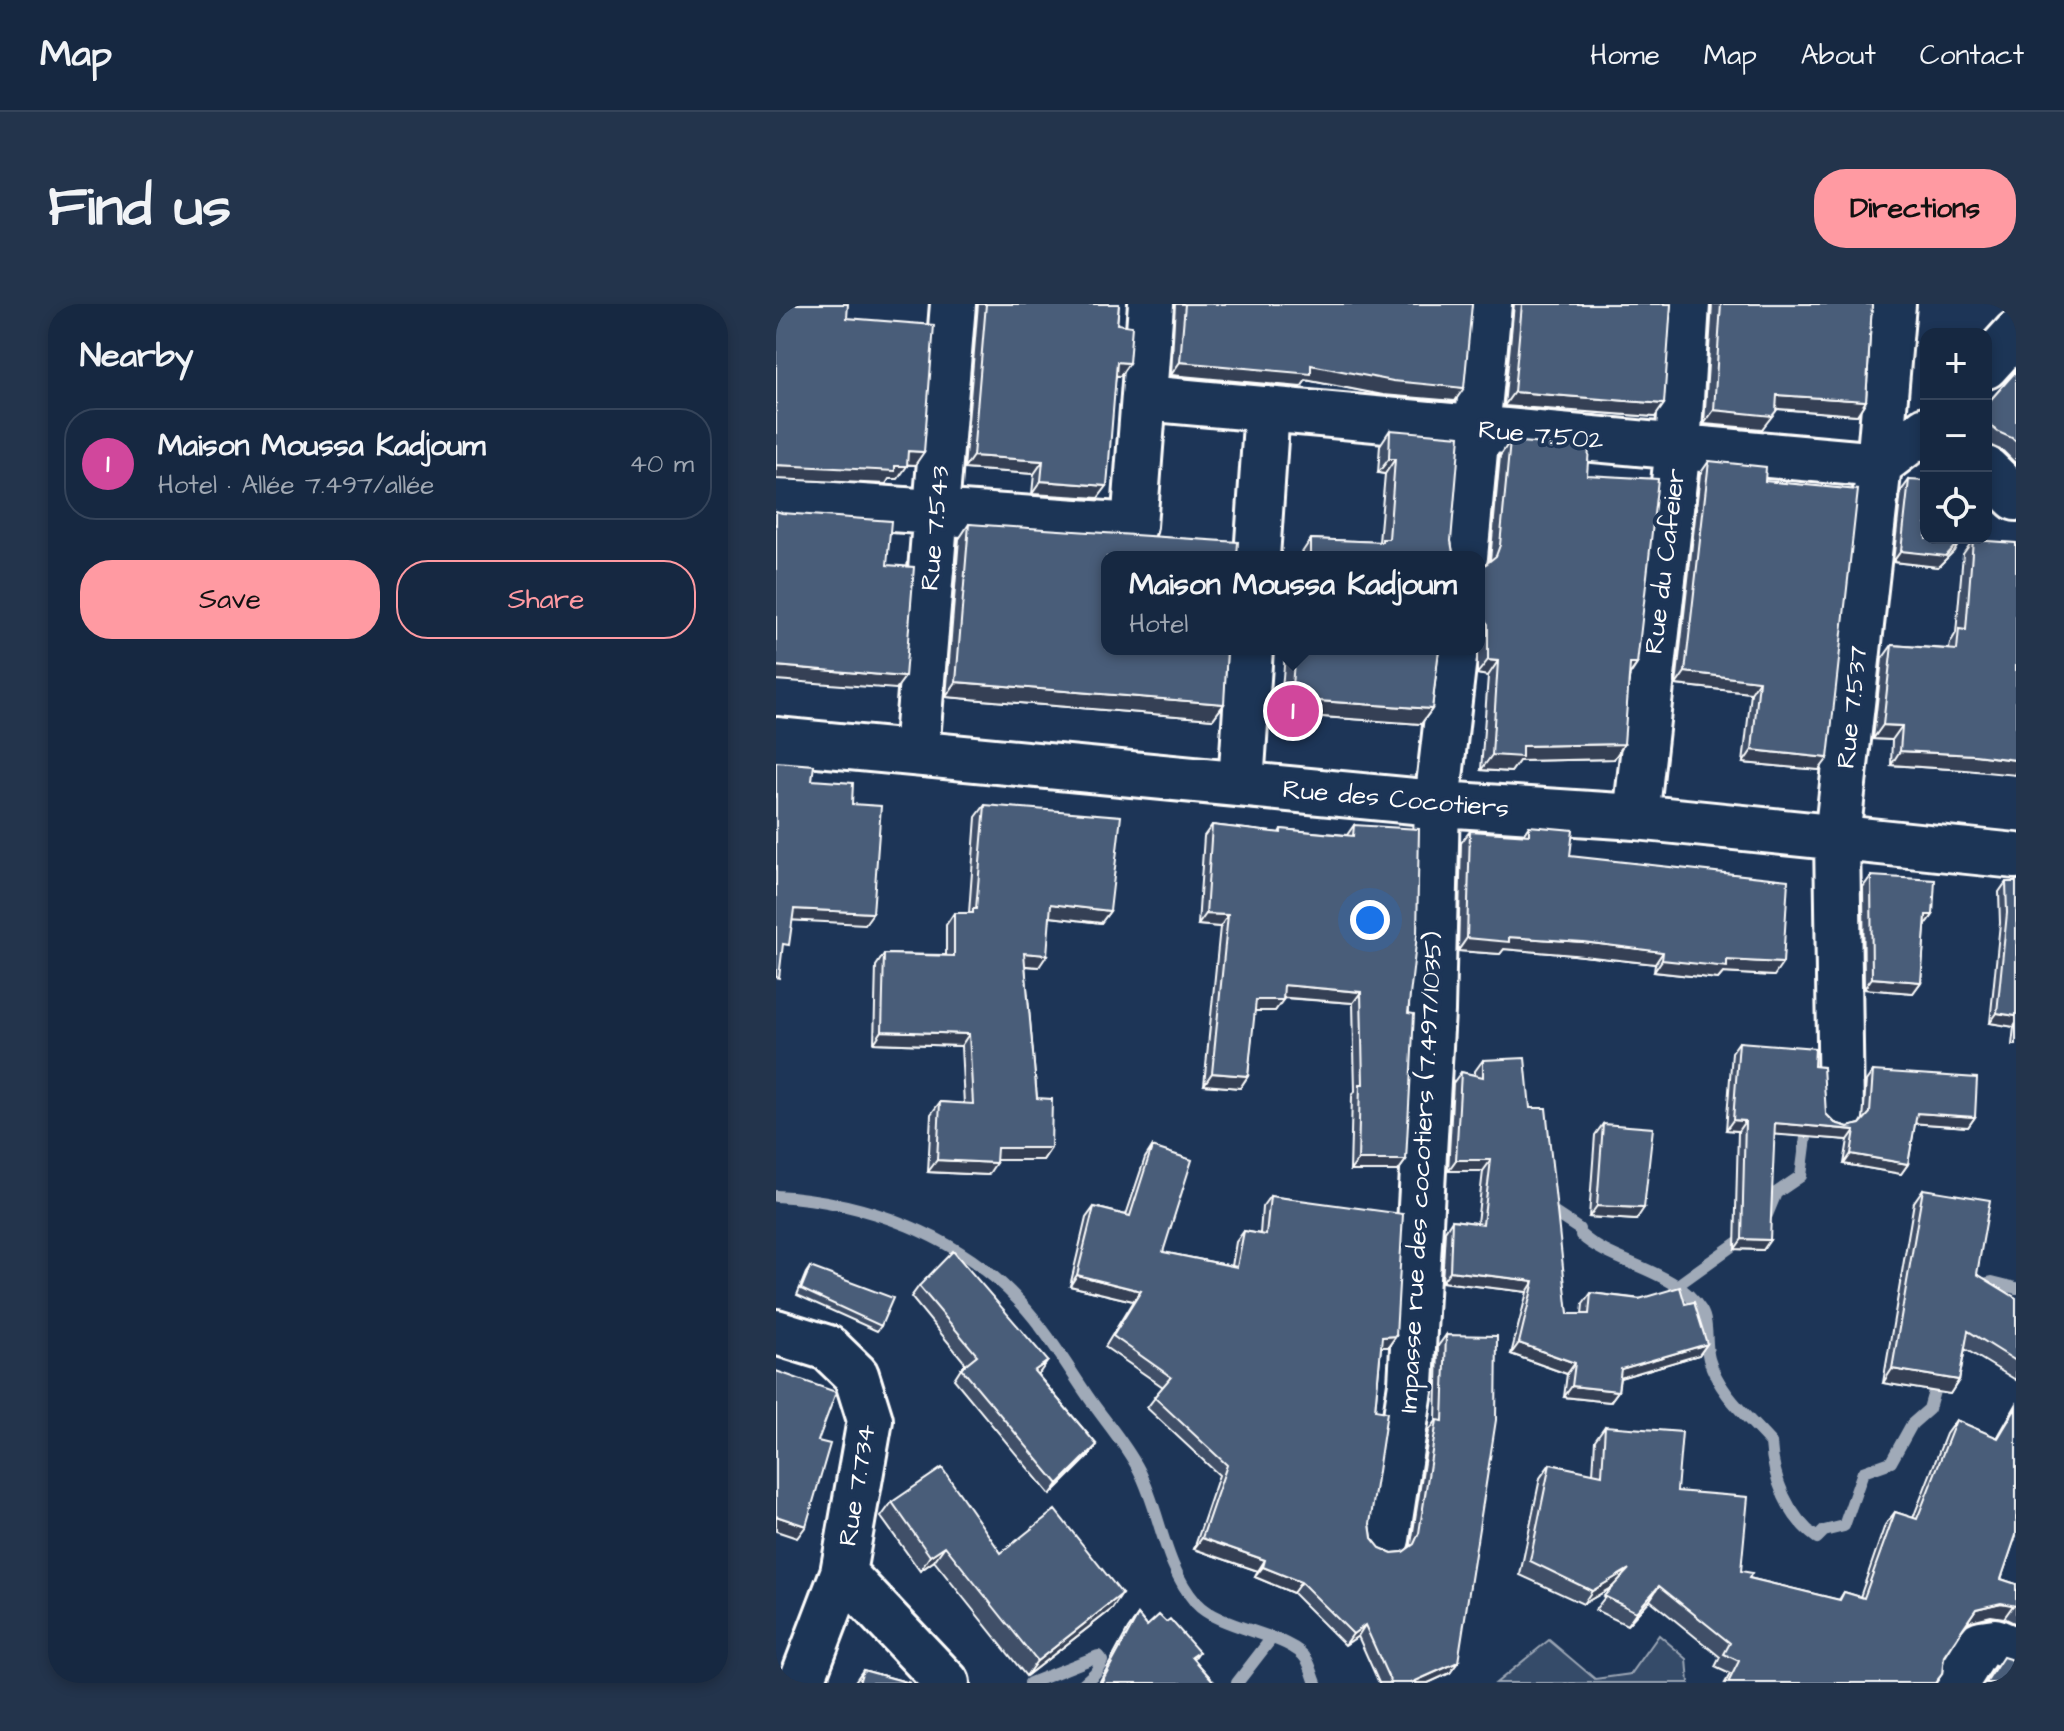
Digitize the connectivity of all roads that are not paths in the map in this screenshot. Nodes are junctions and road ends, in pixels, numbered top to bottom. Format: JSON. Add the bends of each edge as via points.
{"nodes":[{"id":1,"x":953,"y":304,"type":"edge"},
{"id":2,"x":1151,"y":304,"type":"edge"},
{"id":3,"x":1489,"y":304,"type":"edge"},
{"id":4,"x":1687,"y":304,"type":"edge"},
{"id":5,"x":1893,"y":304,"type":"edge"},
{"id":6,"x":2016,"y":333,"type":"edge"},
{"id":7,"x":1992,"y":359,"type":"edge"},
{"id":8,"x":1144,"y":398,"type":"junction"},
{"id":9,"x":1267,"y":409,"type":"junction"},
{"id":10,"x":1480,"y":429,"type":"junction"},
{"id":11,"x":1920,"y":434,"type":"edge"},
{"id":12,"x":1678,"y":447,"type":"junction"},
{"id":13,"x":1879,"y":465,"type":"junction"},
{"id":14,"x":1989,"y":472,"type":"edge"},
{"id":15,"x":2016,"y":498,"type":"edge"},
{"id":16,"x":776,"y":501,"type":"edge"},
{"id":17,"x":935,"y":511,"type":"junction"},
{"id":18,"x":1257,"y":551,"type":"edge"},
{"id":19,"x":1466,"y":551,"type":"edge"},
{"id":20,"x":1250,"y":655,"type":"edge"},
{"id":21,"x":1454,"y":655,"type":"edge"},
{"id":22,"x":776,"y":740,"type":"edge"},
{"id":23,"x":916,"y":752,"type":"junction"},
{"id":24,"x":1241,"y":784,"type":"junction"},
{"id":25,"x":1437,"y":803,"type":"junction"},
{"id":26,"x":1636,"y":817,"type":"junction"},
{"id":27,"x":1837,"y":837,"type":"junction"},
{"id":28,"x":2016,"y":856,"type":"edge"},
{"id":29,"x":1841,"y":1112,"type":"dead end"},
{"id":30,"x":776,"y":1332,"type":"edge"},
{"id":31,"x":1387,"y":1539,"type":"dead end"},
{"id":32,"x":843,"y":1573,"type":"junction"},
{"id":33,"x":2016,"y":1650,"type":"edge"},
{"id":34,"x":801,"y":1683,"type":"edge"},
{"id":35,"x":947,"y":1683,"type":"edge"},
{"id":36,"x":1956,"y":1683,"type":"edge"}],
"edges":[{"from":1,"to":17,"type":"street","name":"Rue 7.543"},
{"from":2,"to":8,"type":"street"},
{"from":3,"to":10,"type":"street"},
{"from":4,"to":12,"type":"street","name":"Rue du Cafeier"},
{"from":5,"to":13,"type":"street","name":"Rue 7.537"},
{"from":6,"to":7,"type":"street"},
{"from":8,"to":9,"type":"street","name":"Rue 7.502"},
{"from":8,"to":17,"type":"street","via":[[1134,526]]},
{"from":9,"to":10,"type":"street","name":"Rue 7.502"},
{"from":9,"to":18,"type":"street"},
{"from":10,"to":12,"type":"street","name":"Rue 7.502"},
{"from":10,"to":19,"type":"street"},
{"from":11,"to":13,"type":"street"},
{"from":12,"to":13,"type":"street","name":"Rue 7.502"},
{"from":12,"to":26,"type":"street","name":"Rue du Cafeier"},
{"from":13,"to":27,"type":"street","name":"Rue 7.537"},
{"from":14,"to":15,"type":"street"},
{"from":16,"to":17,"type":"street"},
{"from":17,"to":23,"type":"street","name":"Rue 7.543"},
{"from":20,"to":24,"type":"street"},
{"from":21,"to":25,"type":"street","name":"Impasse rue des cocotiers (7.497/1035)"},
{"from":22,"to":23,"type":"street","name":"Rue des Cocotiers"},
{"from":23,"to":24,"type":"street","name":"Rue des Cocotiers"},
{"from":24,"to":25,"type":"street","name":"Rue des Cocotiers"},
{"from":25,"to":26,"type":"street","name":"Rue des Cocotiers"},
{"from":25,"to":31,"type":"street","name":"Impasse rue des cocotiers (7.497/1035)","via":[[1432,1011],[1411,1384]]},
{"from":26,"to":27,"type":"street","name":"Rue des Cocotiers"},
{"from":27,"to":28,"type":"street","name":"Rue des Cocotiers"},
{"from":27,"to":29,"type":"street","name":"Rue 7.537"},
{"from":30,"to":32,"type":"street","name":"Rue 7.734","via":[[828,1348],[856,1375],[870,1420]]},
{"from":32,"to":34,"type":"street","name":"Rue 7.734"},
{"from":32,"to":35,"type":"street"},
{"from":33,"to":36,"type":"street","via":[[1995,1641],[1981,1643]]}]}
